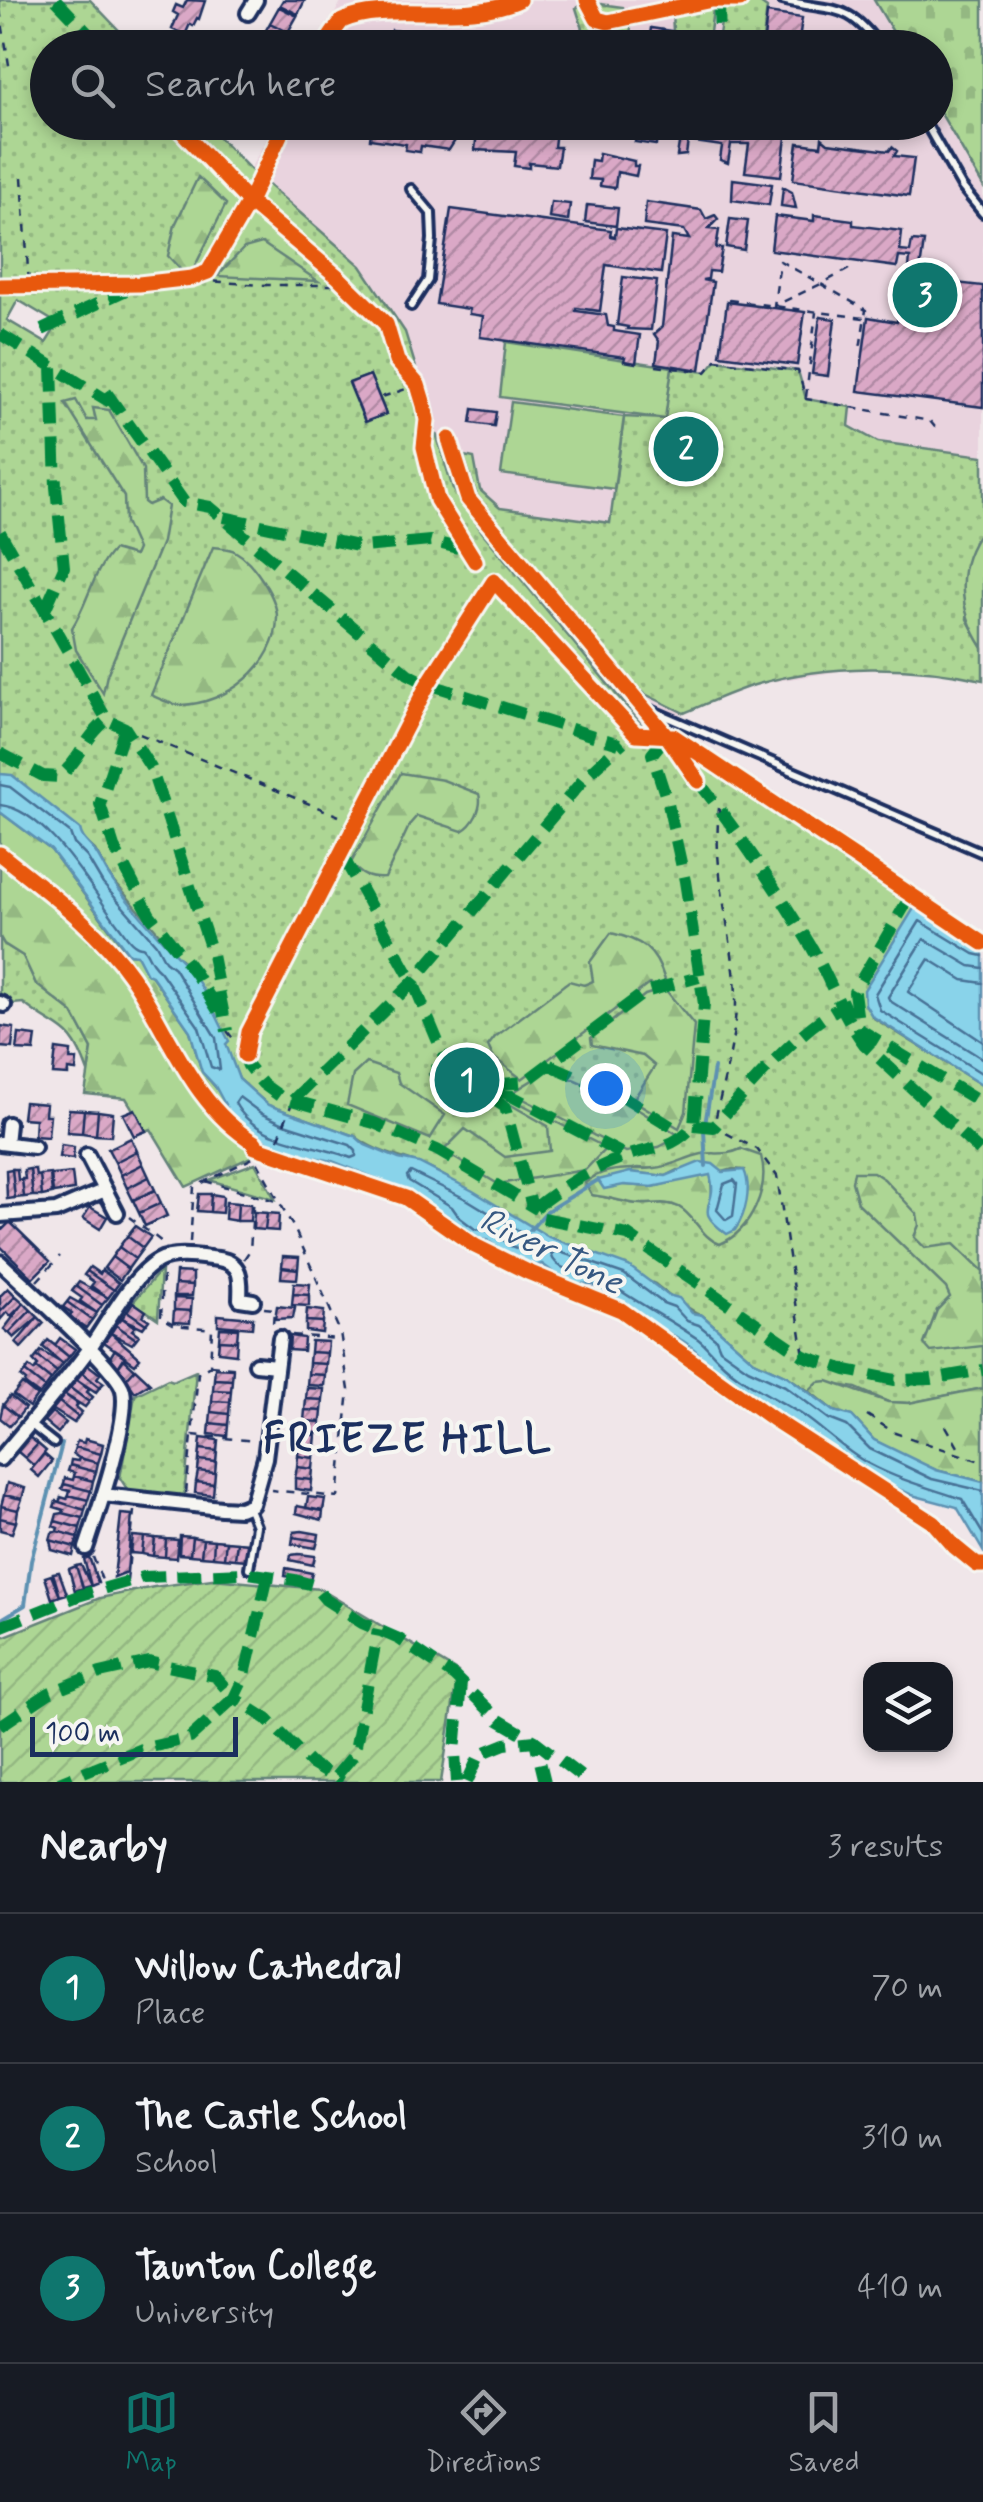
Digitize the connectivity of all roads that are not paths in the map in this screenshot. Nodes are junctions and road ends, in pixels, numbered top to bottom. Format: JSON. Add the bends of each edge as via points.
{"nodes":[{"id":1,"x":256,"y":0,"type":"edge"},
{"id":2,"x":782,"y":0,"type":"edge"},
{"id":3,"x":248,"y":13,"type":"dead end"},
{"id":4,"x":870,"y":30,"type":"edge"},
{"id":5,"x":935,"y":140,"type":"edge"},
{"id":6,"x":411,"y":189,"type":"dead end"},
{"id":7,"x":983,"y":213,"type":"edge"},
{"id":8,"x":412,"y":306,"type":"dead end"},
{"id":9,"x":449,"y":439,"type":"dead end"},
{"id":10,"x":640,"y":704,"type":"junction"},
{"id":11,"x":698,"y":781,"type":"dead end"},
{"id":12,"x":983,"y":853,"type":"edge"},
{"id":13,"x":8,"y":1124,"type":"dead end"},
{"id":14,"x":3,"y":1143,"type":"edge"},
{"id":15,"x":34,"y":1147,"type":"dead end"},
{"id":16,"x":88,"y":1156,"type":"dead end"},
{"id":17,"x":104,"y":1190,"type":"junction"},
{"id":18,"x":117,"y":1213,"type":"road end"},
{"id":19,"x":0,"y":1216,"type":"edge"},
{"id":20,"x":0,"y":1262,"type":"edge"},
{"id":21,"x":241,"y":1299,"type":"road end"},
{"id":22,"x":280,"y":1338,"type":"road end"},
{"id":23,"x":89,"y":1348,"type":"junction"},
{"id":24,"x":256,"y":1364,"type":"road end"},
{"id":25,"x":276,"y":1366,"type":"junction"},
{"id":26,"x":30,"y":1424,"type":"junction"},
{"id":27,"x":54,"y":1443,"type":"dead end"},
{"id":28,"x":0,"y":1460,"type":"edge"},
{"id":29,"x":102,"y":1495,"type":"junction"},
{"id":30,"x":248,"y":1506,"type":"junction"},
{"id":31,"x":86,"y":1548,"type":"road end"},
{"id":32,"x":249,"y":1568,"type":"dead end"}],
"edges":[{"from":1,"to":3,"type":"street"},
{"from":2,"to":4,"type":"lane","via":[[850,11]]},
{"from":5,"to":7,"type":"lane"},
{"from":6,"to":8,"type":"lane","via":[[431,213],[432,239],[428,280]]},
{"from":9,"to":10,"type":"lane","via":[[468,499]]},
{"from":10,"to":11,"type":"lane"},
{"from":10,"to":12,"type":"lane"},
{"from":13,"to":14,"type":"street"},
{"from":14,"to":15,"type":"street"},
{"from":16,"to":17,"type":"street"},
{"from":17,"to":18,"type":"street"},
{"from":17,"to":19,"type":"street","via":[[56,1211]]},
{"from":20,"to":23,"type":"street"},
{"from":21,"to":23,"type":"street","via":[[242,1277],[226,1260],[166,1252]]},
{"from":22,"to":25,"type":"street"},
{"from":23,"to":26,"type":"street"},
{"from":23,"to":29,"type":"street","via":[[124,1392]]},
{"from":24,"to":25,"type":"street"},
{"from":25,"to":30,"type":"street","via":[[258,1490]]},
{"from":26,"to":27,"type":"lane"},
{"from":26,"to":28,"type":"street"},
{"from":29,"to":30,"type":"street"},
{"from":29,"to":31,"type":"street"},
{"from":30,"to":32,"type":"lane","via":[[256,1526]]}]}
